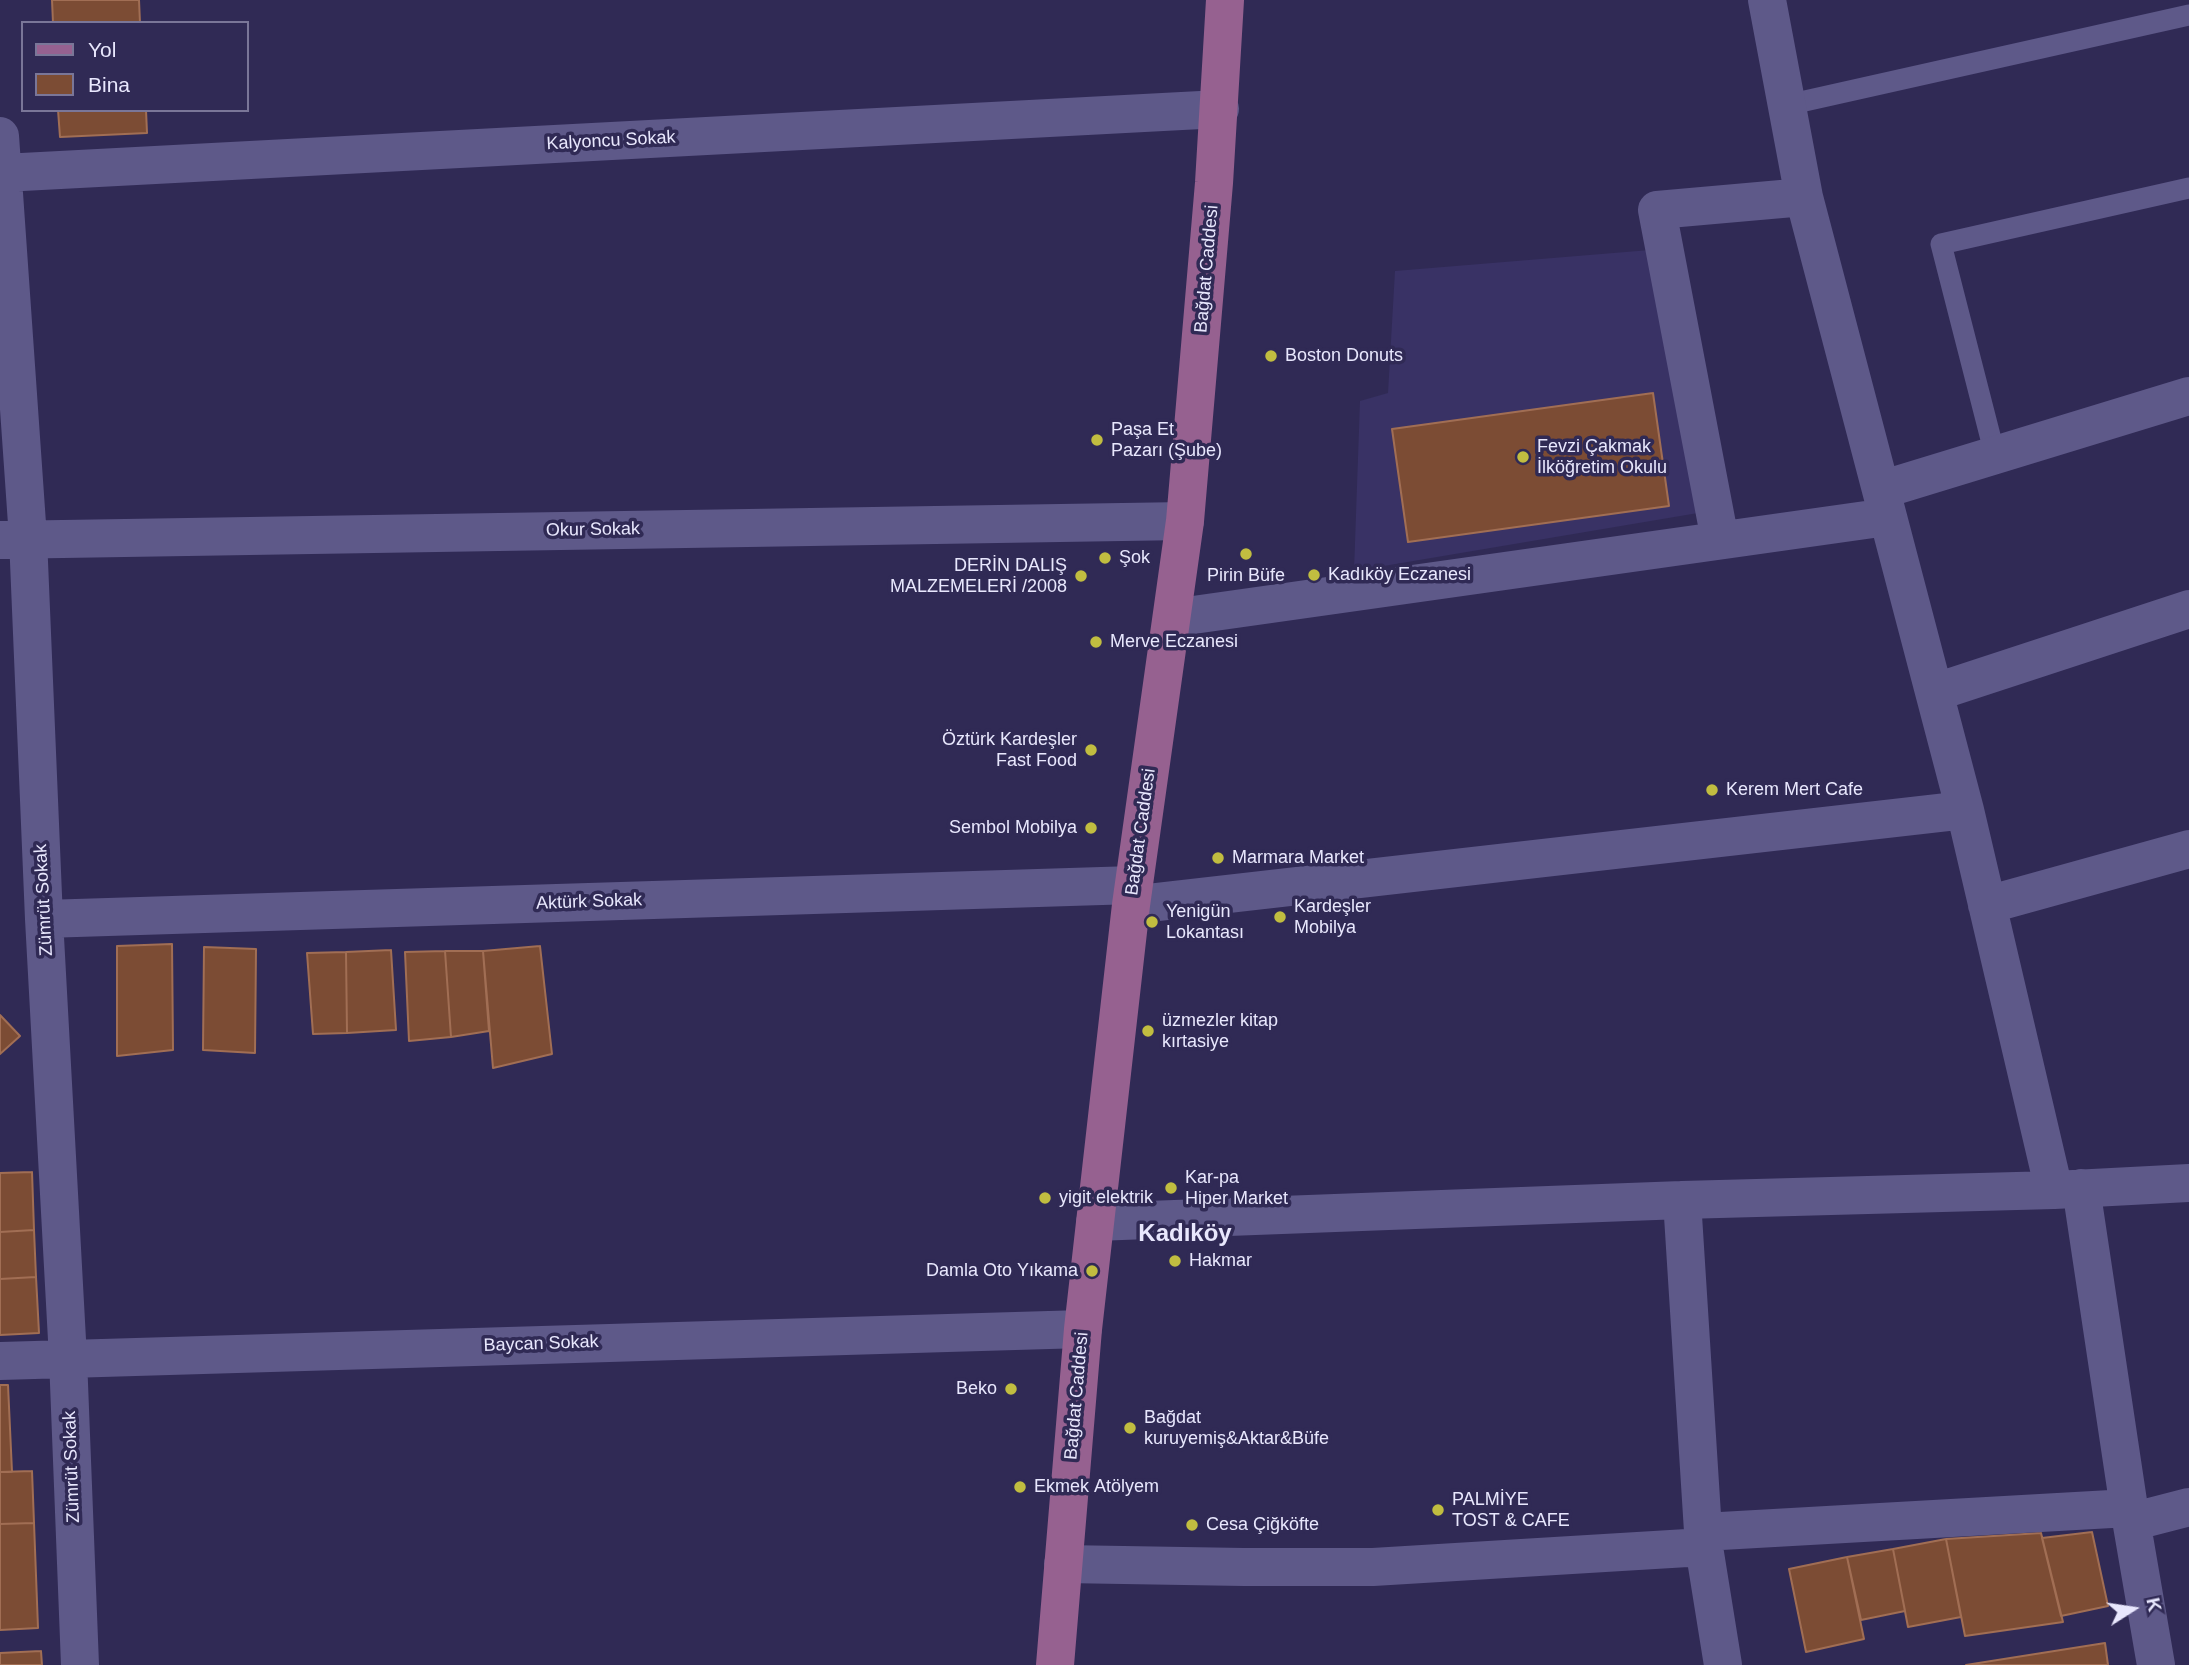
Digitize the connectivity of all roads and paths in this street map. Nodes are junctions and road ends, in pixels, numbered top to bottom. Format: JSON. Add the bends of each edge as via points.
{"nodes":[{"id":1,"x":1225,"y":0,"type":"edge"},
{"id":2,"x":1767,"y":0,"type":"edge"},
{"id":3,"x":2189,"y":15,"type":"edge"},
{"id":4,"x":1787,"y":105,"type":"junction"},
{"id":5,"x":1220,"y":108,"type":"junction"},
{"id":6,"x":1,"y":154,"type":"edge"},
{"id":7,"x":2189,"y":188,"type":"edge"},
{"id":8,"x":1804,"y":197,"type":"junction"},
{"id":9,"x":2189,"y":396,"type":"edge"},
{"id":10,"x":1995,"y":455,"type":"junction"},
{"id":11,"x":1884,"y":503,"type":"junction"},
{"id":12,"x":1185,"y":521,"type":"junction"},
{"id":13,"x":14,"y":539,"type":"edge"},
{"id":14,"x":1720,"y":540,"type":"junction"},
{"id":15,"x":2189,"y":609,"type":"edge"},
{"id":16,"x":1172,"y":618,"type":"junction"},
{"id":17,"x":1936,"y":692,"type":"junction"},
{"id":18,"x":1965,"y":810,"type":"junction"},
{"id":19,"x":2189,"y":849,"type":"edge"},
{"id":20,"x":1132,"y":895,"type":"junction"},
{"id":21,"x":1987,"y":905,"type":"junction"},
{"id":22,"x":44,"y":919,"type":"junction"},
{"id":23,"x":2189,"y":1183,"type":"edge"},
{"id":24,"x":2068,"y":1189,"type":"junction"},
{"id":25,"x":1682,"y":1200,"type":"junction"},
{"id":26,"x":1096,"y":1222,"type":"junction"},
{"id":27,"x":1083,"y":1329,"type":"junction"},
{"id":28,"x":68,"y":1358,"type":"junction"},
{"id":29,"x":0,"y":1361,"type":"edge"},
{"id":30,"x":2189,"y":1507,"type":"edge"},
{"id":31,"x":2130,"y":1515,"type":"junction"},
{"id":32,"x":1703,"y":1539,"type":"junction"},
{"id":33,"x":1063,"y":1564,"type":"junction"},
{"id":34,"x":80,"y":1665,"type":"edge"},
{"id":35,"x":1055,"y":1665,"type":"edge"},
{"id":36,"x":1723,"y":1665,"type":"edge"},
{"id":37,"x":2156,"y":1665,"type":"edge"}],
"edges":[{"from":1,"to":5,"type":"main road","name":"Bağdat Caddesi"},
{"from":2,"to":4,"type":"street"},
{"from":3,"to":4,"type":"lane"},
{"from":4,"to":8,"type":"street"},
{"from":5,"to":6,"type":"street","name":"Kalyoncu Sokak"},
{"from":5,"to":12,"type":"main road","name":"Bağdat Caddesi"},
{"from":6,"to":13,"type":"street","name":"Zümrüt Sokak"},
{"from":7,"to":10,"type":"lane","via":[[1941,244]]},
{"from":8,"to":11,"type":"street"},
{"from":8,"to":14,"type":"street","via":[[1657,210]]},
{"from":9,"to":10,"type":"street"},
{"from":10,"to":11,"type":"street"},
{"from":11,"to":14,"type":"street"},
{"from":11,"to":17,"type":"street"},
{"from":12,"to":13,"type":"street","name":"Okur Sokak"},
{"from":12,"to":16,"type":"main road","name":"Bağdat Caddesi"},
{"from":13,"to":22,"type":"street","name":"Zümrüt Sokak"},
{"from":14,"to":16,"type":"street"},
{"from":15,"to":17,"type":"street"},
{"from":16,"to":20,"type":"main road","name":"Bağdat Caddesi"},
{"from":17,"to":18,"type":"street"},
{"from":18,"to":20,"type":"street","name":"Aktürk Sokak"},
{"from":18,"to":21,"type":"street"},
{"from":19,"to":21,"type":"street"},
{"from":20,"to":22,"type":"street","name":"Aktürk Sokak"},
{"from":20,"to":26,"type":"main road","name":"Bağdat Caddesi"},
{"from":21,"to":24,"type":"street"},
{"from":22,"to":28,"type":"street","name":"Zümrüt Sokak"},
{"from":23,"to":24,"type":"street"},
{"from":24,"to":25,"type":"street"},
{"from":24,"to":31,"type":"street"},
{"from":25,"to":26,"type":"street"},
{"from":25,"to":32,"type":"street"},
{"from":26,"to":27,"type":"main road","name":"Bağdat Caddesi"},
{"from":27,"to":28,"type":"street","name":"Baycan Sokak"},
{"from":27,"to":33,"type":"main road","name":"Bağdat Caddesi"},
{"from":28,"to":29,"type":"street","name":"Baycan Sokak"},
{"from":28,"to":34,"type":"street","name":"Zümrüt Sokak"},
{"from":30,"to":31,"type":"street"},
{"from":31,"to":32,"type":"street"},
{"from":31,"to":37,"type":"street"},
{"from":32,"to":33,"type":"street","via":[[1373,1567]]},
{"from":32,"to":36,"type":"street"},
{"from":33,"to":35,"type":"main road","name":"Bağdat Caddesi"}]}
